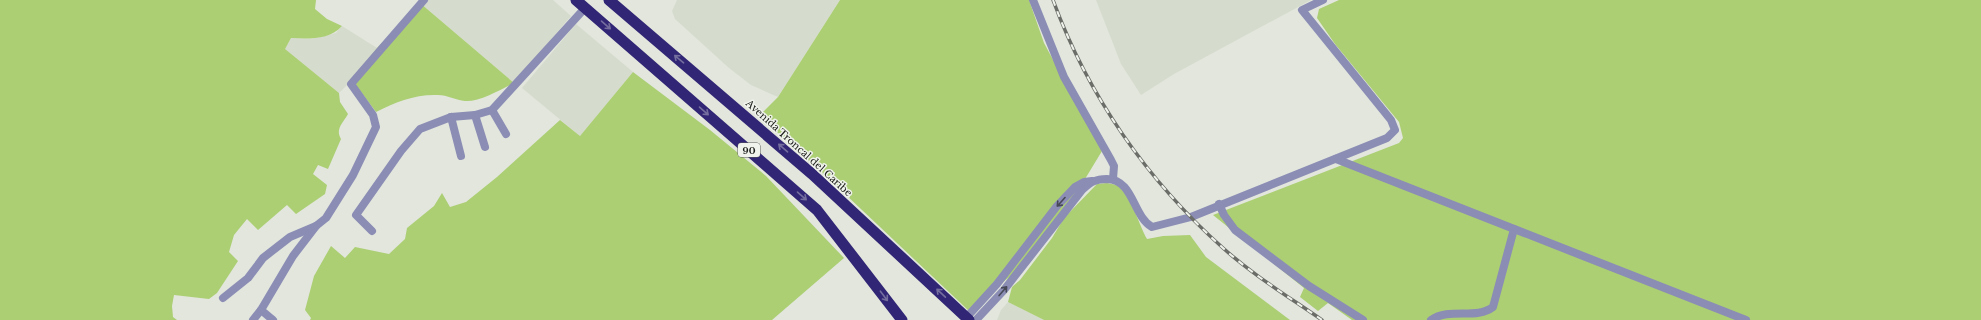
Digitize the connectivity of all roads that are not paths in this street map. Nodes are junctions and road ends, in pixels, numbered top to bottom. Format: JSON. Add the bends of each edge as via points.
{"nodes":[{"id":1,"x":424,"y":0,"type":"edge"},
{"id":2,"x":576,"y":0,"type":"edge"},
{"id":3,"x":609,"y":0,"type":"edge"},
{"id":4,"x":1033,"y":0,"type":"edge"},
{"id":5,"x":1322,"y":0,"type":"edge"},
{"id":6,"x":585,"y":8,"type":"junction"},
{"id":7,"x":492,"y":110,"type":"junction"},
{"id":8,"x":475,"y":115,"type":"junction"},
{"id":9,"x":451,"y":117,"type":"junction"},
{"id":10,"x":506,"y":134,"type":"dead end"},
{"id":11,"x":485,"y":147,"type":"dead end"},
{"id":12,"x":460,"y":156,"type":"dead end"},
{"id":13,"x":1336,"y":158,"type":"junction"},
{"id":14,"x":1113,"y":179,"type":"junction"},
{"id":15,"x":1219,"y":204,"type":"junction"},
{"id":16,"x":316,"y":226,"type":"junction"},
{"id":17,"x":1514,"y":229,"type":"junction"},
{"id":18,"x":372,"y":231,"type":"dead end"},
{"id":19,"x":223,"y":298,"type":"dead end"},
{"id":20,"x":261,"y":310,"type":"junction"},
{"id":21,"x":967,"y":318,"type":"edge"},
{"id":22,"x":253,"y":320,"type":"edge"},
{"id":23,"x":273,"y":320,"type":"edge"},
{"id":24,"x":902,"y":320,"type":"edge"},
{"id":25,"x":1363,"y":320,"type":"edge"},
{"id":26,"x":1431,"y":320,"type":"edge"},
{"id":27,"x":1746,"y":320,"type":"edge"}],
"edges":[{"from":1,"to":16,"type":"street","via":[[351,84],[373,115],[376,127],[353,175],[326,218]]},
{"from":2,"to":6,"type":"highway","number":"90"},
{"from":21,"to":3,"type":"highway","name":"Avenida Troncal del Caribe","number":"90","one_way":true,"via":[[812,174]]},
{"from":4,"to":14,"type":"street","via":[[1064,77],[1114,166]]},
{"from":5,"to":13,"type":"street","via":[[1302,10],[1390,120],[1395,130],[1387,138]]},
{"from":6,"to":7,"type":"street"},
{"from":6,"to":24,"type":"highway","number":"90","one_way":true,"via":[[817,210]]},
{"from":7,"to":8,"type":"street"},
{"from":7,"to":10,"type":"street"},
{"from":8,"to":9,"type":"street"},
{"from":8,"to":11,"type":"street"},
{"from":9,"to":12,"type":"street"},
{"from":9,"to":18,"type":"street","via":[[420,129],[357,213],[356,216]]},
{"from":13,"to":15,"type":"street"},
{"from":13,"to":17,"type":"street"},
{"from":14,"to":15,"type":"street","via":[[1123,184],[1142,219],[1152,227],[1191,217]]},
{"from":14,"to":21,"type":"street","via":[[1097,179],[1079,184],[1070,192]]},
{"from":15,"to":25,"type":"street","via":[[1235,230],[1309,286]]},
{"from":16,"to":19,"type":"street","via":[[290,237],[263,258],[248,278]]},
{"from":16,"to":20,"type":"street","via":[[293,256]]},
{"from":17,"to":26,"type":"street","via":[[1493,307],[1487,312],[1445,314]]},
{"from":17,"to":27,"type":"street"},
{"from":20,"to":22,"type":"street"},
{"from":20,"to":23,"type":"street"}]}
